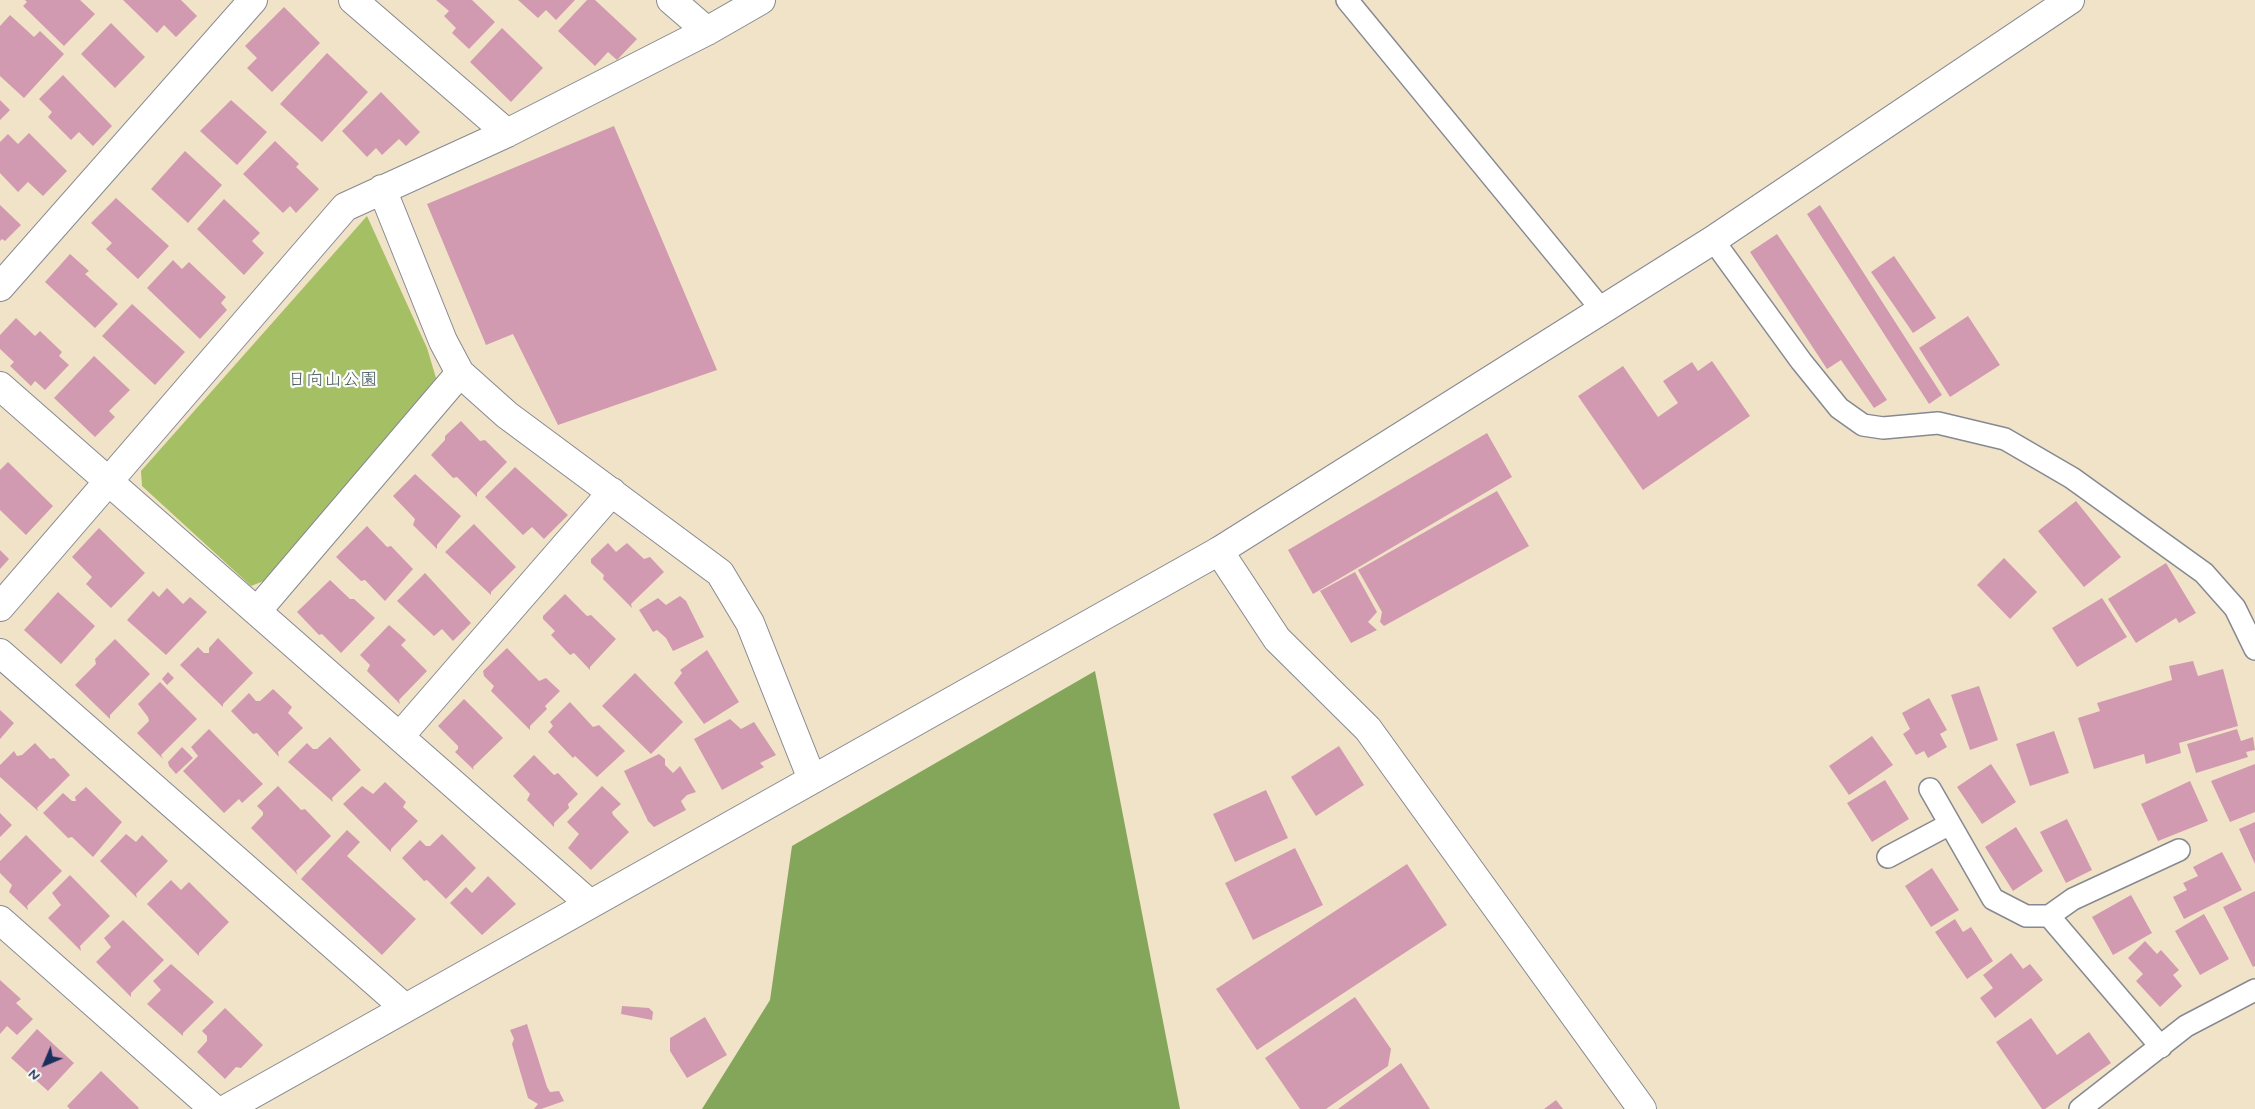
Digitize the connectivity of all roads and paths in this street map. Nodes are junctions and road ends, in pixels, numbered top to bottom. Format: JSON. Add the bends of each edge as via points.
{"nodes":[{"id":1,"x":253,"y":0,"type":"edge"},
{"id":2,"x":352,"y":0,"type":"edge"},
{"id":3,"x":670,"y":0,"type":"edge"},
{"id":4,"x":761,"y":0,"type":"edge"},
{"id":5,"x":1348,"y":0,"type":"edge"},
{"id":6,"x":2070,"y":0,"type":"edge"},
{"id":7,"x":707,"y":31,"type":"junction"},
{"id":8,"x":507,"y":133,"type":"junction"},
{"id":9,"x":382,"y":189,"type":"junction"},
{"id":10,"x":1713,"y":240,"type":"junction"},
{"id":11,"x":0,"y":287,"type":"edge"},
{"id":12,"x":1602,"y":310,"type":"junction"},
{"id":13,"x":460,"y":373,"type":"junction"},
{"id":14,"x":0,"y":386,"type":"edge"},
{"id":15,"x":109,"y":481,"type":"junction"},
{"id":16,"x":612,"y":492,"type":"junction"},
{"id":17,"x":1219,"y":551,"type":"junction"},
{"id":18,"x":0,"y":607,"type":"edge"},
{"id":19,"x":257,"y":611,"type":"junction"},
{"id":20,"x":2255,"y":649,"type":"edge"},
{"id":21,"x":0,"y":653,"type":"edge"},
{"id":22,"x":400,"y":736,"type":"junction"},
{"id":23,"x":812,"y":779,"type":"junction"},
{"id":24,"x":1930,"y":789,"type":"dead end"},
{"id":25,"x":1950,"y":824,"type":"junction"},
{"id":26,"x":2178,"y":850,"type":"dead end"},
{"id":27,"x":1888,"y":857,"type":"dead end"},
{"id":28,"x":589,"y":903,"type":"junction"},
{"id":29,"x":2049,"y":916,"type":"junction"},
{"id":30,"x":0,"y":920,"type":"edge"},
{"id":31,"x":2255,"y":990,"type":"edge"},
{"id":32,"x":405,"y":1008,"type":"junction"},
{"id":33,"x":2161,"y":1047,"type":"junction"},
{"id":34,"x":214,"y":1109,"type":"edge"},
{"id":35,"x":226,"y":1109,"type":"edge"},
{"id":36,"x":1642,"y":1109,"type":"edge"},
{"id":37,"x":2080,"y":1109,"type":"edge"}],
"edges":[{"from":1,"to":11,"type":"street"},
{"from":2,"to":8,"type":"street"},
{"from":3,"to":7,"type":"street"},
{"from":4,"to":7,"type":"street"},
{"from":5,"to":12,"type":"lane"},
{"from":6,"to":10,"type":"street"},
{"from":7,"to":8,"type":"street"},
{"from":8,"to":9,"type":"street"},
{"from":9,"to":13,"type":"street","via":[[443,341]]},
{"from":9,"to":15,"type":"street","via":[[345,206]]},
{"from":10,"to":12,"type":"street"},
{"from":10,"to":20,"type":"lane","via":[[1839,408],[1863,425],[1883,428],[1938,423],[2005,439],[2072,478],[2204,574],[2234,608]]},
{"from":12,"to":17,"type":"street"},
{"from":13,"to":16,"type":"street","via":[[507,415]]},
{"from":13,"to":19,"type":"street"},
{"from":14,"to":15,"type":"street"},
{"from":15,"to":18,"type":"street"},
{"from":15,"to":19,"type":"street"},
{"from":16,"to":22,"type":"street"},
{"from":16,"to":23,"type":"street","via":[[720,573],[750,623]]},
{"from":17,"to":23,"type":"street"},
{"from":17,"to":36,"type":"street","via":[[1277,639],[1368,729]]},
{"from":19,"to":22,"type":"street"},
{"from":21,"to":32,"type":"street"},
{"from":22,"to":28,"type":"street"},
{"from":23,"to":28,"type":"street"},
{"from":24,"to":25,"type":"lane"},
{"from":25,"to":27,"type":"lane"},
{"from":25,"to":29,"type":"lane","via":[[1993,899],[2026,916]]},
{"from":26,"to":29,"type":"lane","via":[[2073,899]]},
{"from":28,"to":32,"type":"street"},
{"from":29,"to":33,"type":"lane"},
{"from":30,"to":34,"type":"street"},
{"from":31,"to":33,"type":"lane","via":[[2186,1026]]},
{"from":32,"to":35,"type":"street"},
{"from":33,"to":37,"type":"lane"}]}
